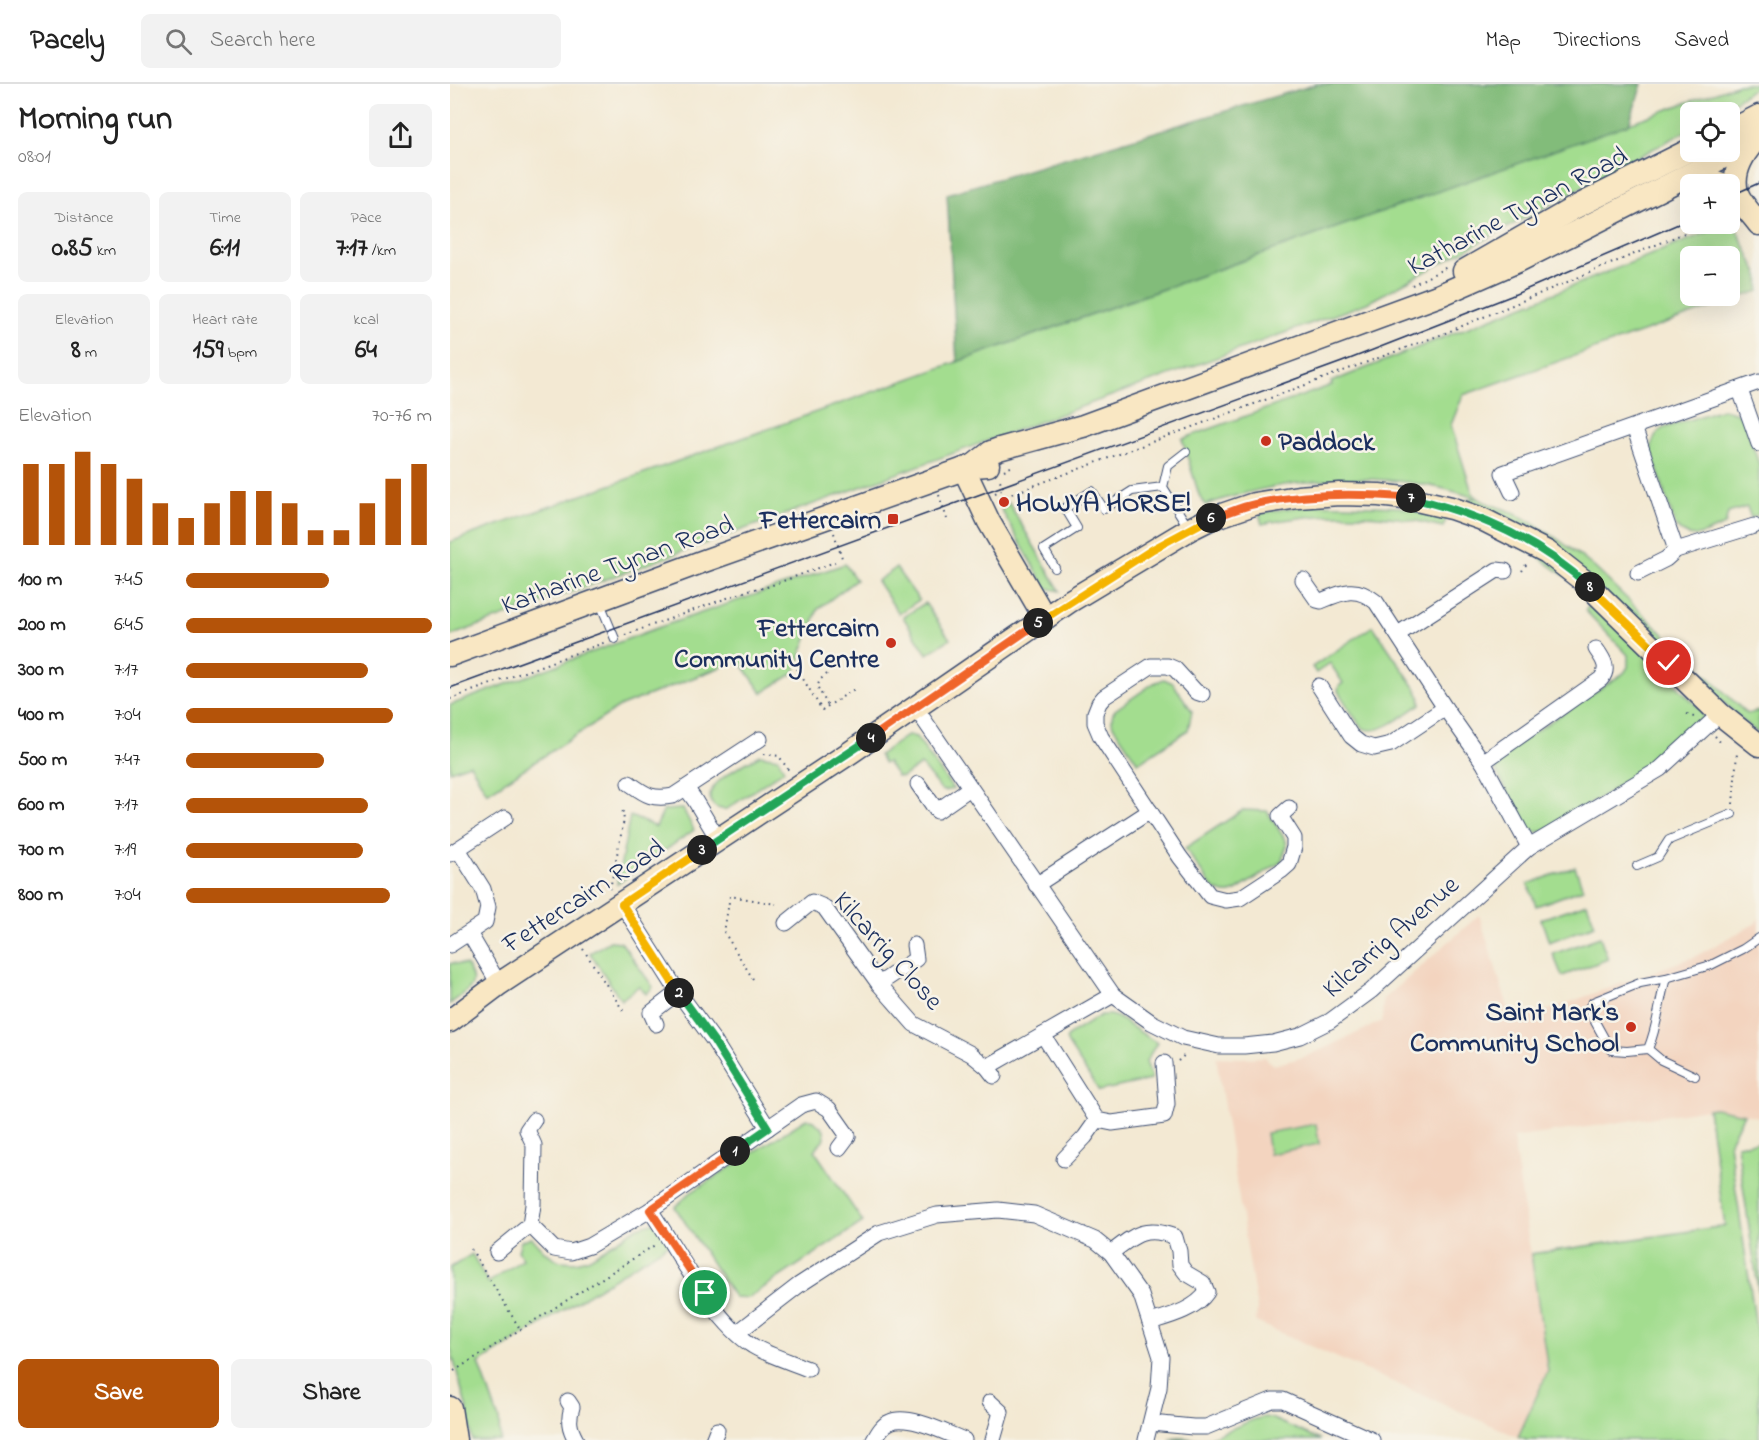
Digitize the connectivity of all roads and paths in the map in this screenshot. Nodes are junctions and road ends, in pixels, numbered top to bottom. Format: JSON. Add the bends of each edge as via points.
{"nodes":[{"id":1,"x":1751,"y":126,"type":"edge"},
{"id":2,"x":1680,"y":155,"type":"edge"},
{"id":3,"x":1688,"y":174,"type":"edge"},
{"id":4,"x":1738,"y":174,"type":"edge"},
{"id":5,"x":1680,"y":180,"type":"edge"},
{"id":6,"x":1740,"y":201,"type":"edge"},
{"id":7,"x":1759,"y":224,"type":"edge"},
{"id":8,"x":1682,"y":234,"type":"edge"},
{"id":9,"x":1451,"y":265,"type":"dead end"},
{"id":10,"x":1410,"y":286,"type":"dead end"},
{"id":11,"x":1370,"y":321,"type":"junction"},
{"id":12,"x":1759,"y":382,"type":"edge"},
{"id":13,"x":1740,"y":390,"type":"junction"},
{"id":14,"x":1634,"y":427,"type":"junction"},
{"id":15,"x":1759,"y":444,"type":"edge"},
{"id":16,"x":1185,"y":452,"type":"dead end"},
{"id":17,"x":1013,"y":466,"type":"dead end"},
{"id":18,"x":968,"y":468,"type":"junction"},
{"id":19,"x":1163,"y":487,"type":"junction"},
{"id":20,"x":1512,"y":492,"type":"dead end"},
{"id":21,"x":992,"y":494,"type":"dead end"},
{"id":22,"x":939,"y":495,"type":"dead end"},
{"id":23,"x":1006,"y":496,"type":"dead end"},
{"id":24,"x":947,"y":519,"type":"dead end"},
{"id":25,"x":1754,"y":526,"type":"dead end"},
{"id":26,"x":1190,"y":529,"type":"junction"},
{"id":27,"x":834,"y":534,"type":"dead end"},
{"id":28,"x":1676,"y":550,"type":"junction"},
{"id":29,"x":842,"y":558,"type":"dead end"},
{"id":30,"x":835,"y":562,"type":"dead end"},
{"id":31,"x":1527,"y":563,"type":"dead end"},
{"id":32,"x":1055,"y":568,"type":"dead end"},
{"id":33,"x":1505,"y":571,"type":"dead end"},
{"id":34,"x":1522,"y":571,"type":"dead end"},
{"id":35,"x":1638,"y":573,"type":"dead end"},
{"id":36,"x":1303,"y":580,"type":"dead end"},
{"id":37,"x":599,"y":599,"type":"junction"},
{"id":38,"x":1045,"y":618,"type":"junction"},
{"id":39,"x":1398,"y":634,"type":"junction"},
{"id":40,"x":615,"y":639,"type":"junction"},
{"id":41,"x":1596,"y":649,"type":"dead end"},
{"id":42,"x":450,"y":655,"type":"edge"},
{"id":43,"x":797,"y":669,"type":"dead end"},
{"id":44,"x":827,"y":675,"type":"dead end"},
{"id":45,"x":1319,"y":686,"type":"dead end"},
{"id":46,"x":856,"y":688,"type":"dead end"},
{"id":47,"x":1202,"y":694,"type":"dead end"},
{"id":48,"x":450,"y":699,"type":"edge"},
{"id":49,"x":828,"y":706,"type":"junction"},
{"id":50,"x":915,"y":707,"type":"junction"},
{"id":51,"x":1445,"y":708,"type":"junction"},
{"id":52,"x":1717,"y":724,"type":"junction"},
{"id":53,"x":1721,"y":743,"type":"dead end"},
{"id":54,"x":1759,"y":745,"type":"edge"},
{"id":55,"x":759,"y":746,"type":"joint"},
{"id":56,"x":1737,"y":753,"type":"dead end"},
{"id":57,"x":1483,"y":762,"type":"junction"},
{"id":58,"x":791,"y":773,"type":"dead end"},
{"id":59,"x":629,"y":783,"type":"dead end"},
{"id":60,"x":918,"y":784,"type":"dead end"},
{"id":61,"x":686,"y":788,"type":"junction"},
{"id":62,"x":970,"y":788,"type":"junction"},
{"id":63,"x":622,"y":807,"type":"dead end"},
{"id":64,"x":1289,"y":808,"type":"dead end"},
{"id":65,"x":1150,"y":811,"type":"junction"},
{"id":66,"x":1732,"y":814,"type":"joint"},
{"id":67,"x":504,"y":818,"type":"dead end"},
{"id":68,"x":718,"y":839,"type":"junction"},
{"id":69,"x":1528,"y":847,"type":"junction"},
{"id":70,"x":454,"y":851,"type":"edge"},
{"id":71,"x":1636,"y":866,"type":"dead end"},
{"id":72,"x":1036,"y":885,"type":"junction"},
{"id":73,"x":776,"y":904,"type":"dead end"},
{"id":74,"x":619,"y":906,"type":"junction"},
{"id":75,"x":786,"y":923,"type":"dead end"},
{"id":76,"x":469,"y":933,"type":"junction"},
{"id":77,"x":1759,"y":938,"type":"edge"},
{"id":78,"x":450,"y":945,"type":"edge"},
{"id":79,"x":914,"y":945,"type":"dead end"},
{"id":80,"x":583,"y":950,"type":"dead end"},
{"id":81,"x":1666,"y":978,"type":"junction"},
{"id":82,"x":753,"y":979,"type":"dead end"},
{"id":83,"x":499,"y":984,"type":"junction"},
{"id":84,"x":879,"y":984,"type":"junction"},
{"id":85,"x":678,"y":992,"type":"junction"},
{"id":86,"x":1113,"y":995,"type":"junction"},
{"id":87,"x":624,"y":1012,"type":"dead end"},
{"id":88,"x":450,"y":1021,"type":"edge"},
{"id":89,"x":656,"y":1024,"type":"dead end"},
{"id":90,"x":1043,"y":1035,"type":"junction"},
{"id":91,"x":1648,"y":1049,"type":"junction"},
{"id":92,"x":1189,"y":1052,"type":"dead end"},
{"id":93,"x":1171,"y":1062,"type":"joint"},
{"id":94,"x":1695,"y":1076,"type":"dead end"},
{"id":95,"x":534,"y":1120,"type":"dead end"},
{"id":96,"x":1097,"y":1120,"type":"junction"},
{"id":97,"x":768,"y":1128,"type":"junction"},
{"id":98,"x":838,"y":1148,"type":"dead end"},
{"id":99,"x":1064,"y":1159,"type":"dead end"},
{"id":100,"x":650,"y":1210,"type":"junction"},
{"id":101,"x":530,"y":1225,"type":"junction"},
{"id":102,"x":659,"y":1242,"type":"dead end"},
{"id":103,"x":471,"y":1249,"type":"dead end"},
{"id":104,"x":497,"y":1252,"type":"dead end"},
{"id":105,"x":1111,"y":1253,"type":"junction"},
{"id":106,"x":1150,"y":1322,"type":"junction"},
{"id":107,"x":520,"y":1330,"type":"junction"},
{"id":108,"x":737,"y":1333,"type":"junction"},
{"id":109,"x":808,"y":1369,"type":"dead end"},
{"id":110,"x":454,"y":1371,"type":"dead end"},
{"id":111,"x":568,"y":1401,"type":"dead end"},
{"id":112,"x":990,"y":1402,"type":"dead end"},
{"id":113,"x":450,"y":1408,"type":"edge"},
{"id":114,"x":1151,"y":1423,"type":"junction"},
{"id":115,"x":455,"y":1440,"type":"edge"},
{"id":116,"x":576,"y":1440,"type":"edge"},
{"id":117,"x":874,"y":1440,"type":"edge"},
{"id":118,"x":964,"y":1440,"type":"edge"},
{"id":119,"x":993,"y":1440,"type":"edge"},
{"id":120,"x":1146,"y":1440,"type":"edge"},
{"id":121,"x":1372,"y":1440,"type":"edge"}],
"edges":[{"from":1,"to":3,"type":"street","name":"Katharine Tynan Road"},
{"from":1,"to":4,"type":"street"},
{"from":2,"to":11,"type":"street","name":"Katharine Tynan Road","via":[[1574,208]]},
{"from":5,"to":11,"type":"street","name":"Katharine Tynan Road","via":[[1518,261],[1440,296]]},
{"from":6,"to":7,"type":"street"},
{"from":8,"to":23,"type":"path","via":[[1443,334]]},
{"from":9,"to":10,"type":"path"},
{"from":11,"to":18,"type":"street","name":"Katharine Tynan Road","via":[[1083,426],[1020,457]]},
{"from":12,"to":13,"type":"street"},
{"from":13,"to":14,"type":"street"},
{"from":13,"to":15,"type":"street"},
{"from":14,"to":20,"type":"street","via":[[1503,473]]},
{"from":14,"to":28,"type":"street"},
{"from":16,"to":19,"type":"lane","via":[[1168,466]]},
{"from":17,"to":21,"type":"path","via":[[997,472],[1004,489]]},
{"from":18,"to":37,"type":"street","name":"Katharine Tynan Road"},
{"from":18,"to":38,"type":"street","via":[[989,522]]},
{"from":19,"to":26,"type":"lane"},
{"from":19,"to":32,"type":"lane","via":[[1132,491],[1104,509],[1092,491],[1065,508],[1077,528],[1044,549]]},
{"from":22,"to":24,"type":"path"},
{"from":25,"to":28,"type":"street"},
{"from":26,"to":38,"type":"street","name":"Fettercairn Road"},
{"from":26,"to":52,"type":"street","name":"Fettercairn Road","via":[[1254,504],[1298,497],[1379,495],[1451,508],[1547,552],[1584,581],[1618,613]]},
{"from":27,"to":29,"type":"path"},
{"from":28,"to":35,"type":"street"},
{"from":30,"to":40,"type":"path"},
{"from":31,"to":34,"type":"path"},
{"from":33,"to":39,"type":"street","via":[[1497,570]]},
{"from":36,"to":39,"type":"street","via":[[1321,601],[1342,592],[1366,594]]},
{"from":37,"to":40,"type":"lane"},
{"from":37,"to":42,"type":"street","name":"Katharine Tynan Road"},
{"from":38,"to":50,"type":"street","name":"Fettercairn Road"},
{"from":39,"to":51,"type":"street"},
{"from":40,"to":48,"type":"path"},
{"from":41,"to":57,"type":"street","via":[[1606,668],[1601,679]]},
{"from":43,"to":49,"type":"path","via":[[822,710]]},
{"from":44,"to":49,"type":"path","via":[[817,686]]},
{"from":45,"to":51,"type":"street","via":[[1351,736],[1374,748],[1391,744]]},
{"from":46,"to":49,"type":"path"},
{"from":47,"to":65,"type":"street","via":[[1175,669],[1151,666],[1099,703],[1095,723],[1101,737]]},
{"from":50,"to":62,"type":"street","name":"Kilcarrig Avenue"},
{"from":50,"to":68,"type":"street","name":"Fettercairn Road"},
{"from":51,"to":57,"type":"street"},
{"from":52,"to":53,"type":"path"},
{"from":52,"to":54,"type":"street","name":"Fettercairn Road"},
{"from":52,"to":69,"type":"street","name":"Kilcarrig Avenue","via":[[1660,769]]},
{"from":55,"to":58,"type":"path","via":[[779,756]]},
{"from":55,"to":61,"type":"street"},
{"from":56,"to":66,"type":"path"},
{"from":57,"to":69,"type":"street"},
{"from":59,"to":61,"type":"street","via":[[658,799]]},
{"from":60,"to":62,"type":"street","via":[[937,811]]},
{"from":61,"to":68,"type":"street"},
{"from":62,"to":72,"type":"street","name":"Kilcarrig Avenue"},
{"from":63,"to":74,"type":"path","via":[[624,820],[609,895]]},
{"from":64,"to":65,"type":"street","via":[[1280,816],[1293,838],[1289,864],[1240,898],[1226,900],[1206,892]]},
{"from":65,"to":72,"type":"street"},
{"from":66,"to":71,"type":"lane","via":[[1669,840],[1658,857]]},
{"from":67,"to":70,"type":"street"},
{"from":68,"to":74,"type":"street","name":"Fettercairn Road"},
{"from":69,"to":86,"type":"street","name":"Kilcarrig Avenue","via":[[1371,991],[1330,1021],[1300,1036],[1273,1043],[1219,1046],[1183,1038],[1151,1022]]},
{"from":70,"to":76,"type":"street","via":[[483,890],[488,907],[485,922]]},
{"from":72,"to":86,"type":"street","name":"Kilcarrig Avenue"},
{"from":73,"to":82,"type":"path","via":[[730,896],[724,932]]},
{"from":74,"to":83,"type":"street","name":"Fettercairn Road"},
{"from":74,"to":85,"type":"street"},
{"from":75,"to":84,"type":"street","name":"Kilcarrig Close","via":[[812,902],[824,907]]},
{"from":76,"to":78,"type":"street"},
{"from":76,"to":83,"type":"street"},
{"from":77,"to":81,"type":"lane","via":[[1711,965]]},
{"from":79,"to":84,"type":"street","via":[[916,958]]},
{"from":80,"to":87,"type":"path"},
{"from":81,"to":91,"type":"lane"},
{"from":81,"to":91,"type":"lane","via":[[1640,983],[1593,1002],[1588,1009],[1612,1050]]},
{"from":83,"to":88,"type":"street","name":"Fettercairn Road"},
{"from":84,"to":90,"type":"street","name":"Kilcarrig Close","via":[[914,1024],[971,1054],[991,1071]]},
{"from":85,"to":89,"type":"street","via":[[651,1013]]},
{"from":85,"to":97,"type":"street"},
{"from":86,"to":90,"type":"street","name":"Kilcarrig Close"},
{"from":90,"to":96,"type":"street"},
{"from":91,"to":94,"type":"lane","via":[[1661,1060]]},
{"from":92,"to":93,"type":"path"},
{"from":93,"to":96,"type":"street","via":[[1164,1116],[1112,1123]]},
{"from":95,"to":101,"type":"street","via":[[527,1130],[534,1145]]},
{"from":96,"to":99,"type":"street"},
{"from":97,"to":98,"type":"street","via":[[801,1105],[816,1101],[830,1109],[848,1136]]},
{"from":97,"to":100,"type":"street"},
{"from":100,"to":101,"type":"street","via":[[589,1246],[571,1252],[554,1249]]},
{"from":100,"to":108,"type":"street","via":[[705,1293]]},
{"from":101,"to":104,"type":"street"},
{"from":102,"to":107,"type":"path"},
{"from":103,"to":107,"type":"path"},
{"from":105,"to":106,"type":"street","via":[[1141,1295]]},
{"from":105,"to":106,"type":"street","via":[[1143,1231],[1162,1232],[1175,1237],[1180,1265],[1203,1283],[1207,1292],[1203,1299]]},
{"from":105,"to":108,"type":"street","via":[[1095,1240],[1034,1214],[998,1210],[936,1215],[874,1235]]},
{"from":106,"to":114,"type":"street","via":[[1161,1357]]},
{"from":107,"to":110,"type":"path"},
{"from":108,"to":109,"type":"street","via":[[753,1346]]},
{"from":111,"to":116,"type":"street","via":[[572,1407],[570,1431]]},
{"from":112,"to":119,"type":"street","via":[[1001,1412]]},
{"from":113,"to":115,"type":"street"},
{"from":114,"to":120,"type":"street"},
{"from":114,"to":121,"type":"street","via":[[1206,1427],[1272,1400],[1283,1400]]},
{"from":117,"to":118,"type":"street","via":[[891,1420],[906,1419]]}]}
